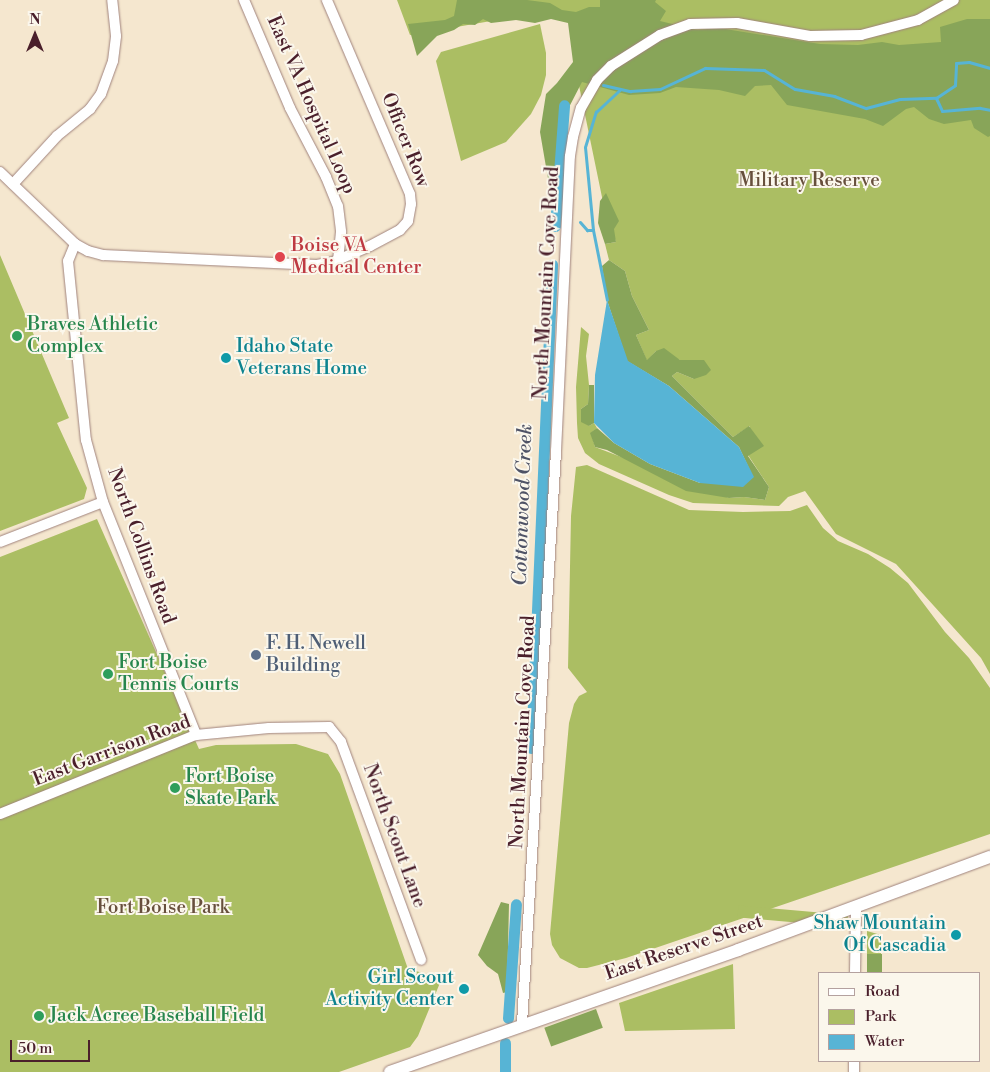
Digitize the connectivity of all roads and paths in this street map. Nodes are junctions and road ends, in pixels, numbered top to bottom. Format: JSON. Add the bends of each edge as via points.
{"nodes":[{"id":1,"x":112,"y":0,"type":"edge"},
{"id":2,"x":244,"y":0,"type":"edge"},
{"id":3,"x":327,"y":0,"type":"edge"},
{"id":4,"x":954,"y":0,"type":"edge"},
{"id":5,"x":0,"y":172,"type":"edge"},
{"id":6,"x":13,"y":184,"type":"junction"},
{"id":7,"x":75,"y":244,"type":"junction"},
{"id":8,"x":338,"y":260,"type":"junction"},
{"id":9,"x":103,"y":502,"type":"junction"},
{"id":10,"x":0,"y":542,"type":"edge"},
{"id":11,"x":329,"y":727,"type":"joint"},
{"id":12,"x":196,"y":735,"type":"junction"},
{"id":13,"x":0,"y":814,"type":"edge"},
{"id":14,"x":990,"y":857,"type":"edge"},
{"id":15,"x":856,"y":907,"type":"junction"},
{"id":16,"x":421,"y":960,"type":"dead end"},
{"id":17,"x":855,"y":972,"type":"edge"},
{"id":18,"x":522,"y":1024,"type":"junction"},
{"id":19,"x":390,"y":1072,"type":"edge"}],
"edges":[{"from":1,"to":6,"type":"street","via":[[116,36],[113,61],[100,94],[90,109],[57,136]]},
{"from":2,"to":8,"type":"street","name":"East VA Hospital Loop","via":[[290,108],[338,206],[341,232]]},
{"from":3,"to":8,"type":"street","name":"Officer Row","via":[[410,194],[411,204],[408,221],[400,230]]},
{"from":4,"to":18,"type":"street","name":"North Mountain Cove Road","via":[[918,20],[861,35],[810,36],[737,23],[690,24],[660,36],[610,66],[597,80],[581,108],[570,156]]},
{"from":5,"to":6,"type":"street"},
{"from":6,"to":7,"type":"street"},
{"from":7,"to":8,"type":"street","via":[[88,251],[115,256],[317,265]]},
{"from":7,"to":9,"type":"street","name":"North Collins Road","via":[[68,261],[86,440]]},
{"from":9,"to":10,"type":"street"},
{"from":9,"to":12,"type":"street","name":"North Collins Road"},
{"from":11,"to":12,"type":"street","name":"East Garrison Road","via":[[268,728]]},
{"from":11,"to":16,"type":"street","name":"North Scout Lane","via":[[341,742]]},
{"from":12,"to":13,"type":"street","name":"East Garrison Road"},
{"from":14,"to":15,"type":"street","name":"East Reserve Street"},
{"from":15,"to":17,"type":"street"},
{"from":15,"to":18,"type":"street","name":"East Reserve Street"},
{"from":18,"to":19,"type":"street","name":"East Reserve Street"}]}
